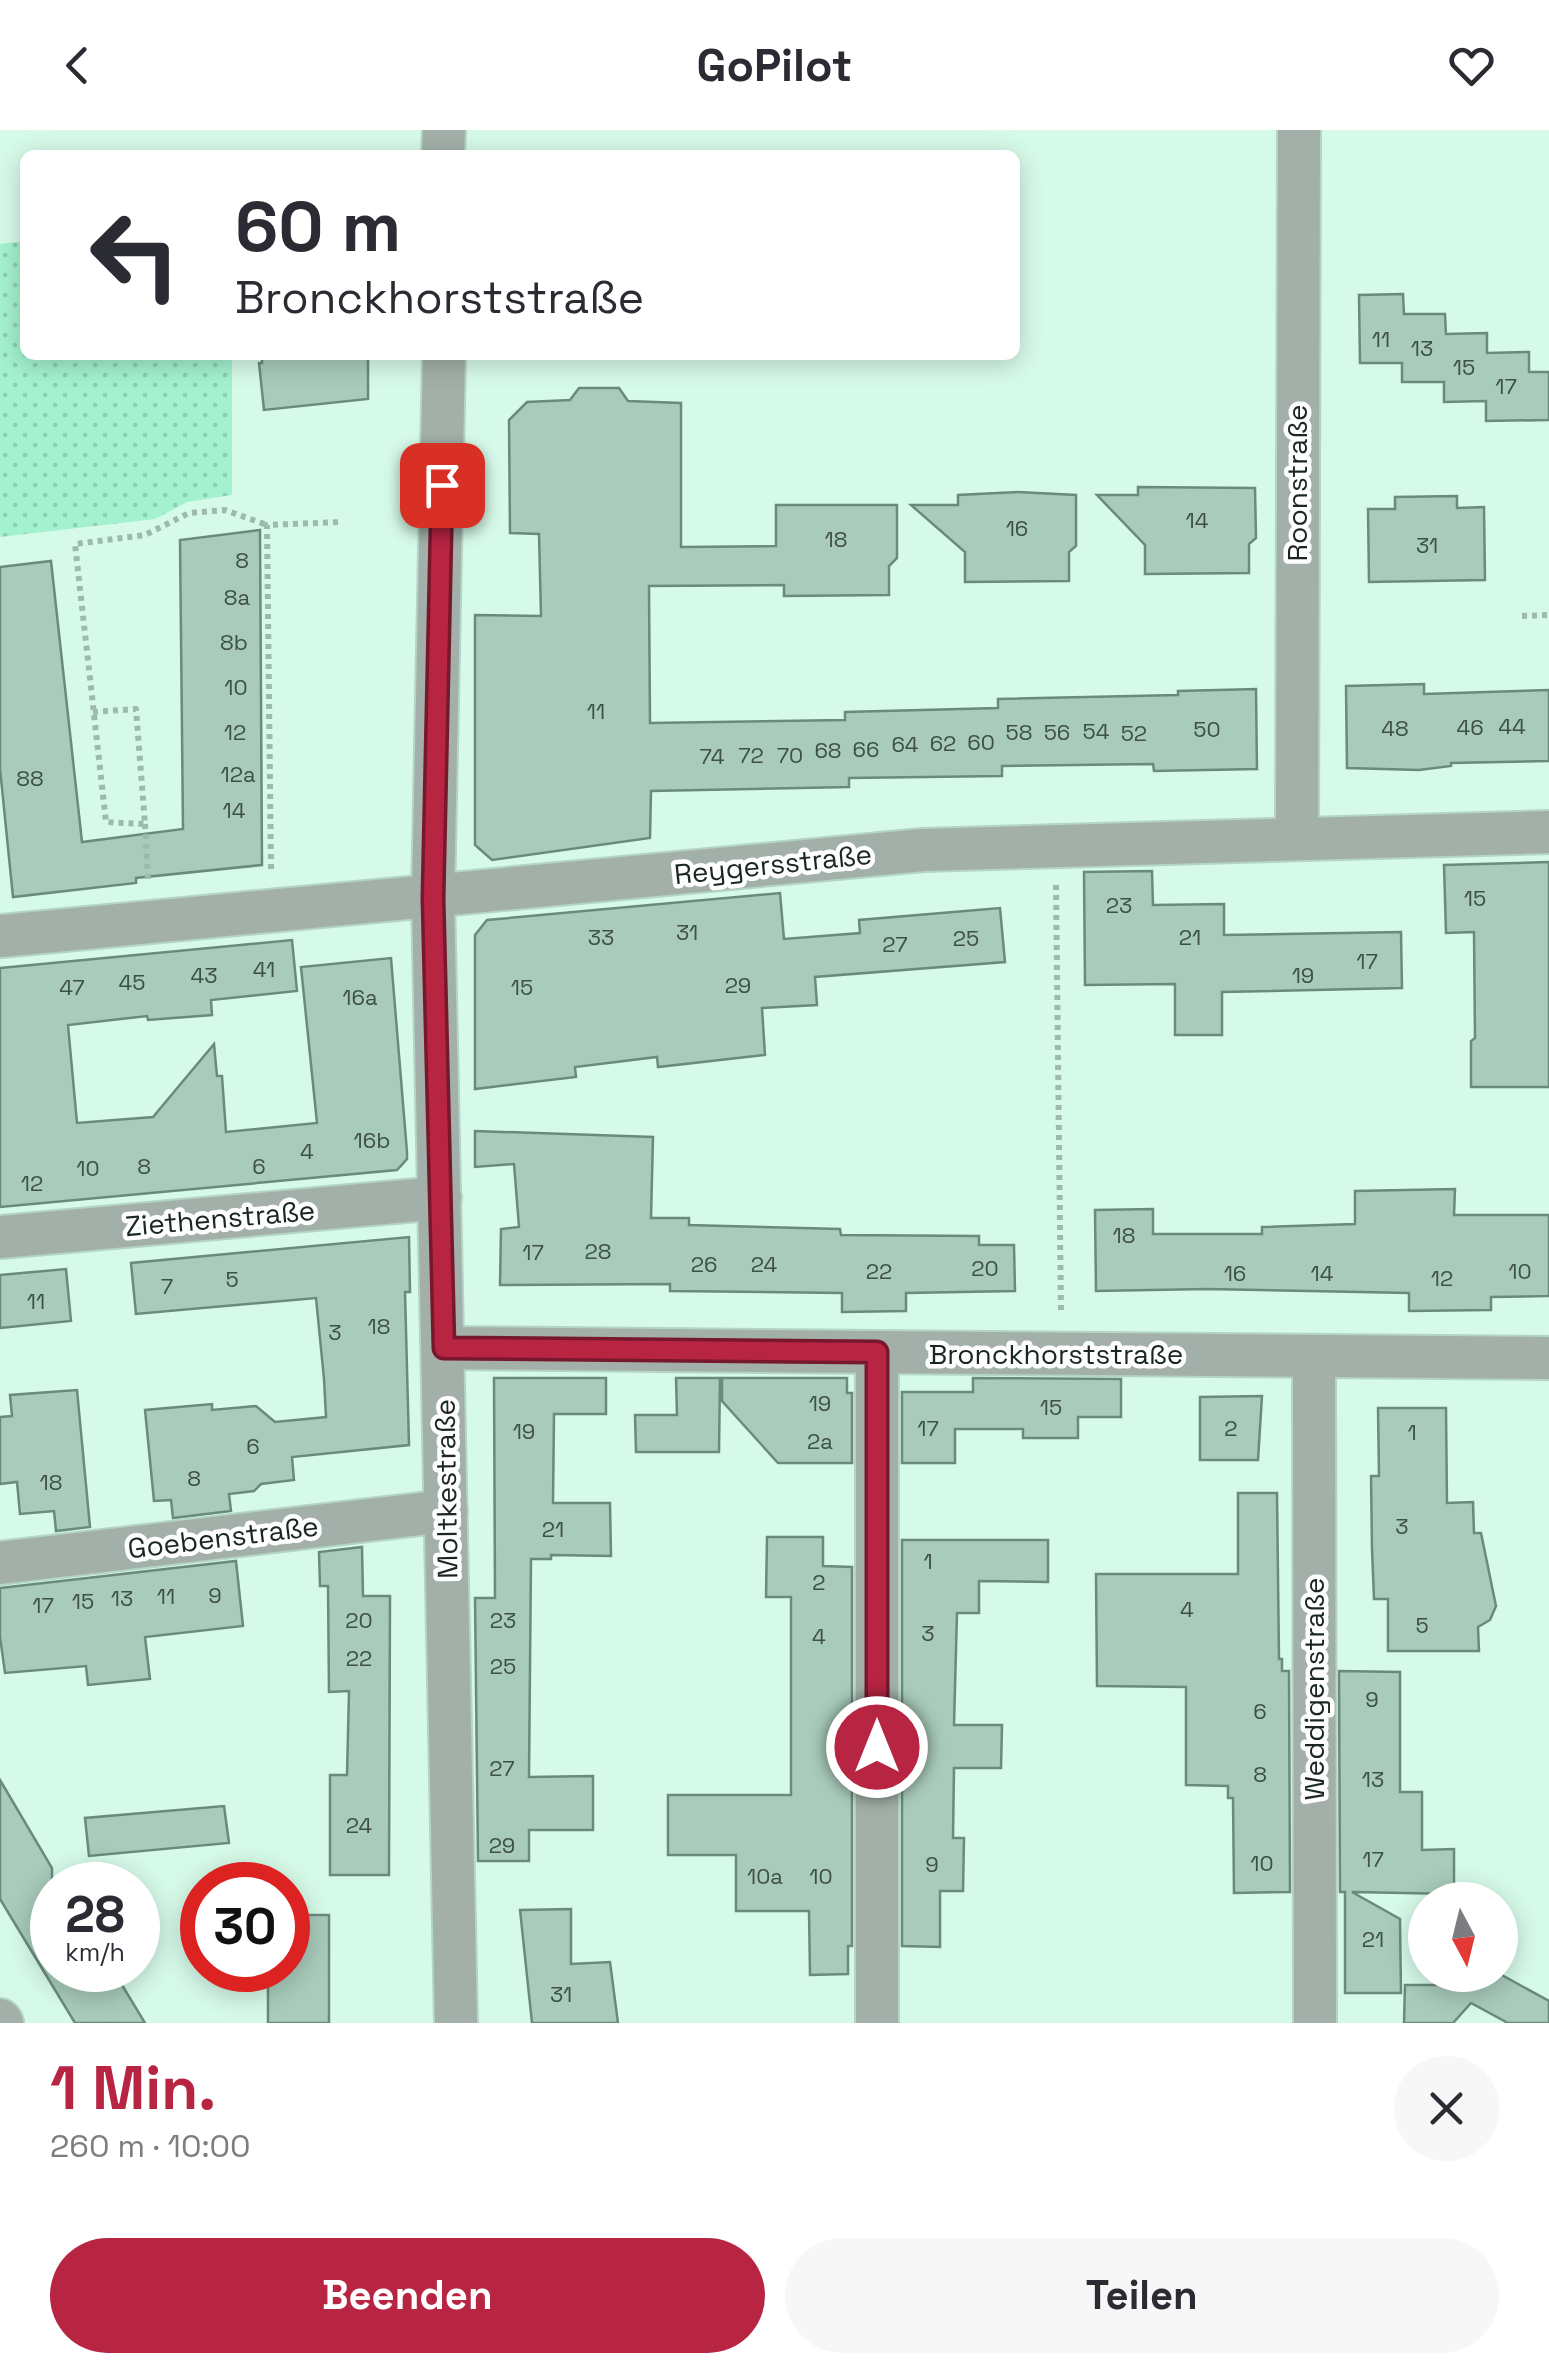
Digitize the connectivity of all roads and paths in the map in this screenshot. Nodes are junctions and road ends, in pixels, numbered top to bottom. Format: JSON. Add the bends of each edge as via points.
{"nodes":[{"id":1,"x":1299,"y":130,"type":"edge"},
{"id":2,"x":444,"y":360,"type":"edge"},
{"id":3,"x":341,"y":522,"type":"dead end"},
{"id":4,"x":267,"y":524,"type":"junction"},
{"id":5,"x":1549,"y":615,"type":"edge"},
{"id":6,"x":1522,"y":616,"type":"dead end"},
{"id":7,"x":94,"y":712,"type":"junction"},
{"id":8,"x":145,"y":824,"type":"junction"},
{"id":9,"x":1549,"y":832,"type":"edge"},
{"id":10,"x":1297,"y":837,"type":"junction"},
{"id":11,"x":1055,"y":844,"type":"junction"},
{"id":12,"x":433,"y":898,"type":"junction"},
{"id":13,"x":271,"y":910,"type":"junction"},
{"id":14,"x":150,"y":921,"type":"junction"},
{"id":15,"x":0,"y":936,"type":"edge"},
{"id":16,"x":440,"y":1198,"type":"junction"},
{"id":17,"x":0,"y":1238,"type":"edge"},
{"id":18,"x":444,"y":1348,"type":"junction"},
{"id":19,"x":877,"y":1352,"type":"junction"},
{"id":20,"x":1062,"y":1354,"type":"junction"},
{"id":21,"x":1314,"y":1356,"type":"junction"},
{"id":22,"x":1549,"y":1358,"type":"edge"},
{"id":23,"x":446,"y":1511,"type":"junction"},
{"id":24,"x":0,"y":1564,"type":"edge"},
{"id":25,"x":456,"y":2023,"type":"edge"},
{"id":26,"x":878,"y":2023,"type":"edge"},
{"id":27,"x":1315,"y":2023,"type":"edge"}],
"edges":[{"from":1,"to":10,"type":"street","name":"Roonstraße"},
{"from":2,"to":12,"type":"street","name":"Moltkestraße"},
{"from":3,"to":4,"type":"path"},
{"from":4,"to":7,"type":"path","via":[[225,510],[189,513],[145,535],[75,544]]},
{"from":4,"to":13,"type":"path"},
{"from":5,"to":6,"type":"path"},
{"from":7,"to":8,"type":"path","via":[[106,822]]},
{"from":7,"to":8,"type":"path","via":[[136,708]]},
{"from":8,"to":14,"type":"path"},
{"from":9,"to":10,"type":"street","name":"Reygersstraße"},
{"from":10,"to":11,"type":"street","name":"Reygersstraße"},
{"from":11,"to":12,"type":"street","name":"Reygersstraße","via":[[923,850]]},
{"from":11,"to":20,"type":"path"},
{"from":12,"to":13,"type":"street","name":"Reygersstraße"},
{"from":12,"to":16,"type":"street","name":"Moltkestraße"},
{"from":13,"to":14,"type":"street","name":"Reygersstraße"},
{"from":14,"to":15,"type":"street","name":"Reygersstraße"},
{"from":16,"to":17,"type":"street","name":"Ziethenstraße"},
{"from":16,"to":18,"type":"street","name":"Moltkestraße"},
{"from":18,"to":19,"type":"street","name":"Bronckhorststraße"},
{"from":18,"to":23,"type":"street","name":"Moltkestraße"},
{"from":19,"to":20,"type":"street","name":"Bronckhorststraße"},
{"from":19,"to":26,"type":"street"},
{"from":20,"to":21,"type":"street","name":"Bronckhorststraße"},
{"from":21,"to":22,"type":"street","name":"Bronckhorststraße"},
{"from":21,"to":27,"type":"street","name":"Weddigenstraße"},
{"from":23,"to":24,"type":"street","name":"Goebenstraße"},
{"from":23,"to":25,"type":"street","name":"Moltkestraße"}]}
